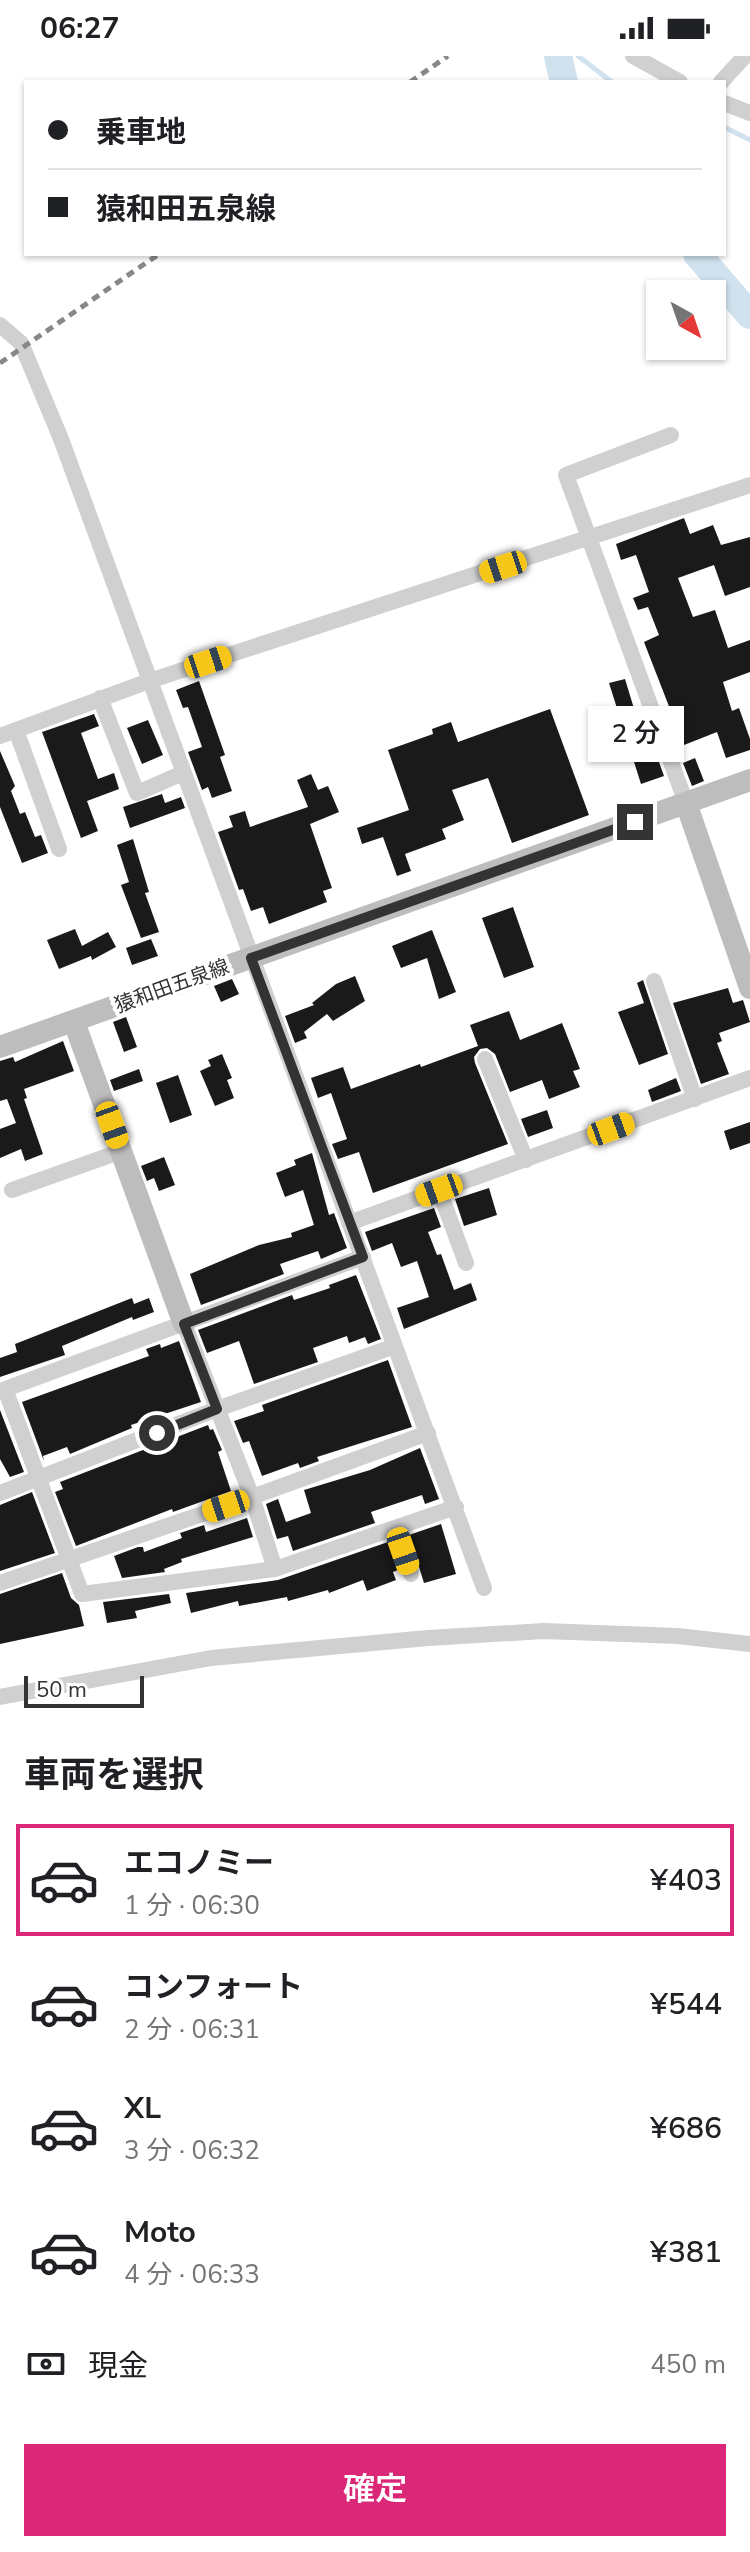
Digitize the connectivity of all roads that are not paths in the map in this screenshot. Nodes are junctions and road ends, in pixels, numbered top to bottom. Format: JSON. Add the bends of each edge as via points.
{"nodes":[{"id":1,"x":633,"y":56,"type":"edge"},
{"id":2,"x":745,"y":56,"type":"edge"},
{"id":3,"x":676,"y":80,"type":"edge"},
{"id":4,"x":723,"y":80,"type":"edge"},
{"id":5,"x":726,"y":104,"type":"edge"},
{"id":6,"x":750,"y":113,"type":"edge"},
{"id":7,"x":0,"y":325,"type":"edge"},
{"id":8,"x":671,"y":435,"type":"dead end"},
{"id":9,"x":750,"y":485,"type":"edge"},
{"id":10,"x":592,"y":539,"type":"junction"},
{"id":11,"x":149,"y":681,"type":"junction"},
{"id":12,"x":100,"y":698,"type":"junction"},
{"id":13,"x":16,"y":730,"type":"junction"},
{"id":14,"x":0,"y":736,"type":"edge"},
{"id":15,"x":183,"y":773,"type":"junction"},
{"id":16,"x":750,"y":780,"type":"edge"},
{"id":17,"x":686,"y":803,"type":"junction"},
{"id":18,"x":59,"y":849,"type":"dead end"},
{"id":19,"x":251,"y":958,"type":"junction"},
{"id":20,"x":654,"y":981,"type":"dead end"},
{"id":21,"x":750,"y":988,"type":"edge"},
{"id":22,"x":74,"y":1022,"type":"junction"},
{"id":23,"x":0,"y":1047,"type":"edge"},
{"id":24,"x":485,"y":1059,"type":"dead end"},
{"id":25,"x":750,"y":1078,"type":"edge"},
{"id":26,"x":695,"y":1099,"type":"junction"},
{"id":27,"x":122,"y":1151,"type":"junction"},
{"id":28,"x":526,"y":1160,"type":"junction"},
{"id":29,"x":12,"y":1190,"type":"dead end"},
{"id":30,"x":439,"y":1190,"type":"junction"},
{"id":31,"x":349,"y":1223,"type":"junction"},
{"id":32,"x":363,"y":1257,"type":"junction"},
{"id":33,"x":466,"y":1263,"type":"dead end"},
{"id":34,"x":184,"y":1324,"type":"junction"},
{"id":35,"x":395,"y":1346,"type":"junction"},
{"id":36,"x":2,"y":1390,"type":"edge"},
{"id":37,"x":217,"y":1409,"type":"junction"},
{"id":38,"x":428,"y":1433,"type":"junction"},
{"id":39,"x":38,"y":1480,"type":"junction"},
{"id":40,"x":0,"y":1493,"type":"edge"},
{"id":41,"x":252,"y":1497,"type":"junction"},
{"id":42,"x":456,"y":1507,"type":"junction"},
{"id":43,"x":395,"y":1528,"type":"junction"},
{"id":44,"x":69,"y":1559,"type":"junction"},
{"id":45,"x":275,"y":1569,"type":"junction"},
{"id":46,"x":411,"y":1574,"type":"dead end"},
{"id":47,"x":0,"y":1583,"type":"edge"},
{"id":48,"x":484,"y":1588,"type":"dead end"},
{"id":49,"x":750,"y":1644,"type":"edge"},
{"id":50,"x":0,"y":1697,"type":"edge"}],
"edges":[{"from":1,"to":3,"type":"street"},
{"from":2,"to":4,"type":"street"},
{"from":5,"to":6,"type":"street"},
{"from":7,"to":11,"type":"street","via":[[21,343]]},
{"from":8,"to":10,"type":"street","via":[[566,475]]},
{"from":9,"to":10,"type":"street"},
{"from":10,"to":11,"type":"street"},
{"from":10,"to":17,"type":"street"},
{"from":11,"to":12,"type":"street"},
{"from":11,"to":15,"type":"street"},
{"from":12,"to":13,"type":"street"},
{"from":12,"to":15,"type":"street","via":[[137,793]]},
{"from":13,"to":14,"type":"street"},
{"from":13,"to":18,"type":"street"},
{"from":15,"to":19,"type":"street"},
{"from":16,"to":17,"type":"main road","name":"猿和田五泉線"},
{"from":17,"to":19,"type":"main road","name":"猿和田五泉線"},
{"from":17,"to":21,"type":"main road"},
{"from":19,"to":22,"type":"main road","name":"猿和田五泉線"},
{"from":19,"to":31,"type":"street"},
{"from":20,"to":26,"type":"street"},
{"from":22,"to":23,"type":"main road","name":"猿和田五泉線"},
{"from":22,"to":27,"type":"main road"},
{"from":24,"to":28,"type":"street"},
{"from":25,"to":26,"type":"street"},
{"from":26,"to":28,"type":"street"},
{"from":27,"to":29,"type":"street"},
{"from":27,"to":34,"type":"main road"},
{"from":28,"to":30,"type":"street"},
{"from":30,"to":31,"type":"street"},
{"from":30,"to":33,"type":"street"},
{"from":31,"to":32,"type":"street"},
{"from":32,"to":34,"type":"street"},
{"from":32,"to":35,"type":"street"},
{"from":34,"to":36,"type":"street"},
{"from":34,"to":37,"type":"street"},
{"from":35,"to":37,"type":"street"},
{"from":35,"to":38,"type":"street"},
{"from":36,"to":39,"type":"street"},
{"from":37,"to":39,"type":"street"},
{"from":37,"to":41,"type":"street"},
{"from":38,"to":41,"type":"street"},
{"from":38,"to":42,"type":"street"},
{"from":39,"to":40,"type":"street"},
{"from":39,"to":44,"type":"street"},
{"from":41,"to":44,"type":"street"},
{"from":41,"to":45,"type":"street"},
{"from":42,"to":43,"type":"street"},
{"from":42,"to":48,"type":"street"},
{"from":43,"to":45,"type":"street"},
{"from":43,"to":46,"type":"street"},
{"from":44,"to":45,"type":"street","via":[[82,1594]]},
{"from":44,"to":47,"type":"street"},
{"from":49,"to":50,"type":"street","via":[[544,1631],[428,1638],[211,1658]]}]}
